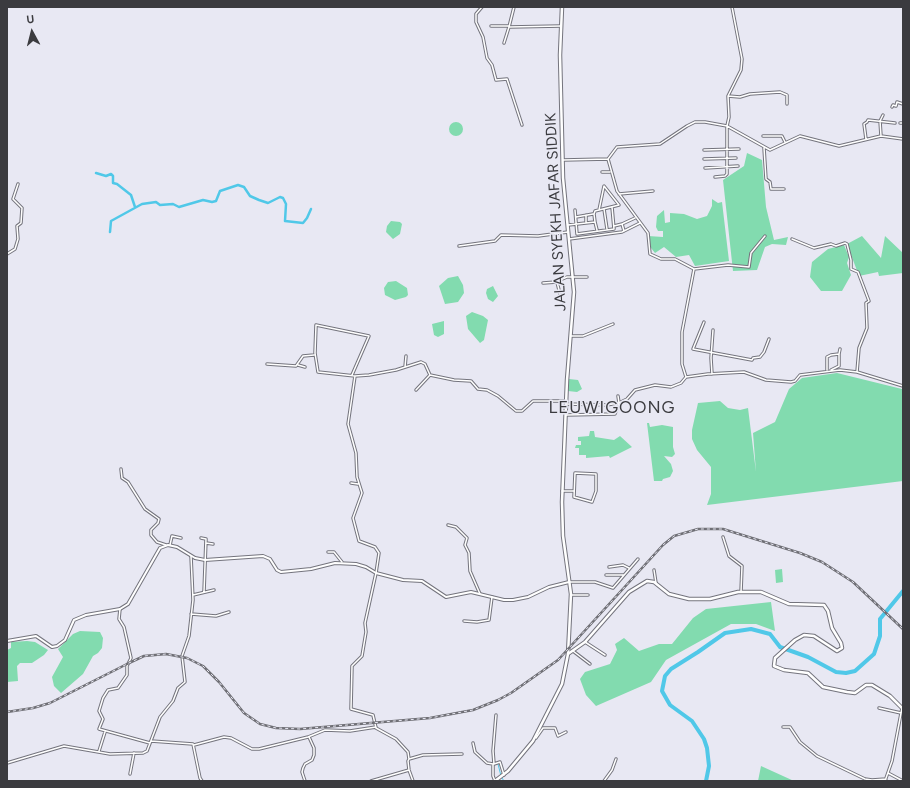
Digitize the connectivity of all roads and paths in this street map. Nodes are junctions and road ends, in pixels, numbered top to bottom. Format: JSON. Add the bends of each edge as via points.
{"nodes":[{"id":1,"x":482,"y":7,"type":"edge"},
{"id":2,"x":514,"y":7,"type":"edge"},
{"id":3,"x":562,"y":7,"type":"edge"},
{"id":4,"x":732,"y":7,"type":"edge"},
{"id":5,"x":491,"y":26,"type":"dead end"},
{"id":6,"x":509,"y":26,"type":"junction"},
{"id":7,"x":561,"y":26,"type":"junction"},
{"id":8,"x":504,"y":43,"type":"dead end"},
{"id":9,"x":728,"y":96,"type":"junction"},
{"id":10,"x":787,"y":104,"type":"dead end"},
{"id":11,"x":903,"y":104,"type":"edge"},
{"id":12,"x":892,"y":107,"type":"dead end"},
{"id":13,"x":883,"y":115,"type":"dead end"},
{"id":14,"x":880,"y":120,"type":"junction"},
{"id":15,"x":895,"y":124,"type":"dead end"},
{"id":16,"x":522,"y":125,"type":"dead end"},
{"id":17,"x":727,"y":126,"type":"junction"},
{"id":18,"x":763,"y":136,"type":"dead end"},
{"id":19,"x":881,"y":136,"type":"junction"},
{"id":20,"x":903,"y":139,"type":"edge"},
{"id":21,"x":866,"y":140,"type":"junction"},
{"id":22,"x":785,"y":142,"type":"junction"},
{"id":23,"x":764,"y":148,"type":"junction"},
{"id":24,"x":727,"y":149,"type":"junction"},
{"id":25,"x":739,"y":149,"type":"dead end"},
{"id":26,"x":704,"y":150,"type":"dead end"},
{"id":27,"x":727,"y":158,"type":"junction"},
{"id":28,"x":736,"y":158,"type":"dead end"},
{"id":29,"x":608,"y":159,"type":"junction"},
{"id":30,"x":704,"y":159,"type":"dead end"},
{"id":31,"x":562,"y":160,"type":"junction"},
{"id":32,"x":738,"y":166,"type":"dead end"},
{"id":33,"x":728,"y":167,"type":"junction"},
{"id":34,"x":705,"y":168,"type":"dead end"},
{"id":35,"x":602,"y":172,"type":"dead end"},
{"id":36,"x":610,"y":172,"type":"junction"},
{"id":37,"x":715,"y":176,"type":"dead end"},
{"id":38,"x":18,"y":184,"type":"dead end"},
{"id":39,"x":784,"y":189,"type":"dead end"},
{"id":40,"x":653,"y":191,"type":"dead end"},
{"id":41,"x":619,"y":194,"type":"junction"},
{"id":42,"x":612,"y":207,"type":"junction"},
{"id":43,"x":604,"y":209,"type":"junction"},
{"id":44,"x":575,"y":210,"type":"dead end"},
{"id":45,"x":599,"y":210,"type":"junction"},
{"id":46,"x":594,"y":214,"type":"junction"},
{"id":47,"x":586,"y":215,"type":"junction"},
{"id":48,"x":576,"y":217,"type":"junction"},
{"id":49,"x":635,"y":217,"type":"junction"},
{"id":50,"x":595,"y":222,"type":"junction"},
{"id":51,"x":586,"y":223,"type":"junction"},
{"id":52,"x":640,"y":223,"type":"junction"},
{"id":53,"x":622,"y":224,"type":"junction"},
{"id":54,"x":567,"y":225,"type":"junction"},
{"id":55,"x":576,"y":225,"type":"junction"},
{"id":56,"x":614,"y":226,"type":"junction"},
{"id":57,"x":607,"y":229,"type":"junction"},
{"id":58,"x":597,"y":231,"type":"junction"},
{"id":59,"x":568,"y":232,"type":"junction"},
{"id":60,"x":624,"y":232,"type":"junction"},
{"id":61,"x":765,"y":236,"type":"dead end"},
{"id":62,"x":568,"y":239,"type":"junction"},
{"id":63,"x":792,"y":239,"type":"dead end"},
{"id":64,"x":459,"y":246,"type":"dead end"},
{"id":65,"x":7,"y":254,"type":"edge"},
{"id":66,"x":694,"y":269,"type":"junction"},
{"id":67,"x":573,"y":277,"type":"junction"},
{"id":68,"x":587,"y":277,"type":"dead end"},
{"id":69,"x":557,"y":282,"type":"junction"},
{"id":70,"x":543,"y":283,"type":"dead end"},
{"id":71,"x":560,"y":294,"type":"dead end"},
{"id":72,"x":704,"y":322,"type":"dead end"},
{"id":73,"x":613,"y":324,"type":"dead end"},
{"id":74,"x":713,"y":330,"type":"dead end"},
{"id":75,"x":572,"y":336,"type":"junction"},
{"id":76,"x":768,"y":338,"type":"dead end"},
{"id":77,"x":840,"y":349,"type":"dead end"},
{"id":78,"x":711,"y":352,"type":"junction"},
{"id":79,"x":839,"y":354,"type":"junction"},
{"id":80,"x":315,"y":355,"type":"junction"},
{"id":81,"x":406,"y":356,"type":"dead end"},
{"id":82,"x":266,"y":364,"type":"dead end"},
{"id":83,"x":298,"y":365,"type":"junction"},
{"id":84,"x":305,"y":366,"type":"dead end"},
{"id":85,"x":406,"y":367,"type":"junction"},
{"id":86,"x":827,"y":370,"type":"junction"},
{"id":87,"x":831,"y":370,"type":"junction"},
{"id":88,"x":857,"y":372,"type":"junction"},
{"id":89,"x":712,"y":374,"type":"junction"},
{"id":90,"x":354,"y":375,"type":"junction"},
{"id":91,"x":430,"y":375,"type":"junction"},
{"id":92,"x":686,"y":377,"type":"junction"},
{"id":93,"x":903,"y":386,"type":"edge"},
{"id":94,"x":416,"y":390,"type":"dead end"},
{"id":95,"x":618,"y":396,"type":"dead end"},
{"id":96,"x":566,"y":403,"type":"junction"},
{"id":97,"x":619,"y":403,"type":"junction"},
{"id":98,"x":566,"y":415,"type":"junction"},
{"id":99,"x":121,"y":469,"type":"dead end"},
{"id":100,"x":351,"y":483,"type":"dead end"},
{"id":101,"x":359,"y":484,"type":"junction"},
{"id":102,"x":562,"y":491,"type":"junction"},
{"id":103,"x":574,"y":491,"type":"junction"},
{"id":104,"x":448,"y":526,"type":"dead end"},
{"id":105,"x":723,"y":537,"type":"dead end"},
{"id":106,"x":181,"y":538,"type":"dead end"},
{"id":107,"x":201,"y":538,"type":"dead end"},
{"id":108,"x":206,"y":543,"type":"junction"},
{"id":109,"x":213,"y":544,"type":"dead end"},
{"id":110,"x":166,"y":545,"type":"junction"},
{"id":111,"x":170,"y":545,"type":"junction"},
{"id":112,"x":328,"y":552,"type":"dead end"},
{"id":113,"x":191,"y":556,"type":"junction"},
{"id":114,"x":638,"y":559,"type":"dead end"},
{"id":115,"x":205,"y":560,"type":"junction"},
{"id":116,"x":342,"y":562,"type":"junction"},
{"id":117,"x":609,"y":567,"type":"dead end"},
{"id":118,"x":629,"y":568,"type":"junction"},
{"id":119,"x":654,"y":570,"type":"dead end"},
{"id":120,"x":376,"y":573,"type":"junction"},
{"id":121,"x":606,"y":575,"type":"dead end"},
{"id":122,"x":624,"y":575,"type":"junction"},
{"id":123,"x":569,"y":582,"type":"junction"},
{"id":124,"x":656,"y":583,"type":"junction"},
{"id":125,"x":214,"y":590,"type":"dead end"},
{"id":126,"x":204,"y":592,"type":"junction"},
{"id":127,"x":741,"y":592,"type":"junction"},
{"id":128,"x":480,"y":594,"type":"junction"},
{"id":129,"x":193,"y":595,"type":"junction"},
{"id":130,"x":571,"y":595,"type":"junction"},
{"id":131,"x":588,"y":596,"type":"dead end"},
{"id":132,"x":492,"y":597,"type":"junction"},
{"id":133,"x":120,"y":609,"type":"junction"},
{"id":134,"x":229,"y":612,"type":"dead end"},
{"id":135,"x":191,"y":614,"type":"junction"},
{"id":136,"x":464,"y":621,"type":"dead end"},
{"id":137,"x":7,"y":641,"type":"edge"},
{"id":138,"x":586,"y":642,"type":"junction"},
{"id":139,"x":573,"y":651,"type":"junction"},
{"id":140,"x":568,"y":654,"type":"junction"},
{"id":141,"x":605,"y":655,"type":"dead end"},
{"id":142,"x":590,"y":664,"type":"dead end"},
{"id":143,"x":879,"y":708,"type":"dead end"},
{"id":144,"x":902,"y":708,"type":"edge"},
{"id":145,"x":901,"y":713,"type":"junction"},
{"id":146,"x":496,"y":715,"type":"dead end"},
{"id":147,"x":376,"y":727,"type":"junction"},
{"id":148,"x":783,"y":727,"type":"dead end"},
{"id":149,"x":104,"y":732,"type":"junction"},
{"id":150,"x":566,"y":732,"type":"dead end"},
{"id":151,"x":309,"y":737,"type":"junction"},
{"id":152,"x":533,"y":741,"type":"junction"},
{"id":153,"x":151,"y":742,"type":"junction"},
{"id":154,"x":473,"y":743,"type":"dead end"},
{"id":155,"x":194,"y":745,"type":"junction"},
{"id":156,"x":800,"y":746,"type":"dead end"},
{"id":157,"x":804,"y":747,"type":"junction"},
{"id":158,"x":98,"y":752,"type":"junction"},
{"id":159,"x":134,"y":753,"type":"junction"},
{"id":160,"x":462,"y":754,"type":"dead end"},
{"id":161,"x":409,"y":759,"type":"junction"},
{"id":162,"x":616,"y":759,"type":"dead end"},
{"id":163,"x":7,"y":763,"type":"edge"},
{"id":164,"x":494,"y":765,"type":"junction"},
{"id":165,"x":409,"y":770,"type":"junction"},
{"id":166,"x":888,"y":773,"type":"junction"},
{"id":167,"x":130,"y":774,"type":"dead end"},
{"id":168,"x":504,"y":775,"type":"junction"},
{"id":169,"x":494,"y":780,"type":"edge"},
{"id":170,"x":886,"y":780,"type":"edge"},
{"id":171,"x":202,"y":781,"type":"edge"},
{"id":172,"x":305,"y":781,"type":"edge"},
{"id":173,"x":371,"y":781,"type":"edge"},
{"id":174,"x":413,"y":781,"type":"edge"},
{"id":175,"x":604,"y":781,"type":"edge"},
{"id":176,"x":903,"y":781,"type":"edge"}],
"edges":[{"from":1,"to":16,"type":"street","via":[[476,14],[476,22],[483,37],[487,58],[496,80],[506,79],[509,83]]},
{"from":2,"to":6,"type":"street"},
{"from":3,"to":7,"type":"main road","name":"JALAN SYEKH JAFAR SIDDIK"},
{"from":4,"to":9,"type":"street","via":[[742,59],[741,70]]},
{"from":5,"to":6,"type":"street"},
{"from":6,"to":7,"type":"street"},
{"from":6,"to":8,"type":"street"},
{"from":7,"to":31,"type":"main road","name":"JALAN SYEKH JAFAR SIDDIK"},
{"from":9,"to":10,"type":"street","via":[[780,92],[786,95]]},
{"from":9,"to":17,"type":"street"},
{"from":11,"to":12,"type":"street","via":[[897,102],[896,106]]},
{"from":13,"to":14,"type":"street"},
{"from":14,"to":15,"type":"street"},
{"from":14,"to":19,"type":"street"},
{"from":14,"to":21,"type":"street","via":[[869,120],[864,123]]},
{"from":17,"to":23,"type":"street"},
{"from":17,"to":24,"type":"street"},
{"from":17,"to":29,"type":"street","via":[[695,122],[660,144],[617,147]]},
{"from":18,"to":22,"type":"street","via":[[782,136]]},
{"from":19,"to":20,"type":"street"},
{"from":19,"to":21,"type":"street"},
{"from":21,"to":22,"type":"street","via":[[842,146],[804,136]]},
{"from":22,"to":23,"type":"street","via":[[772,149]]},
{"from":23,"to":39,"type":"street","via":[[766,180],[770,182],[772,189]]},
{"from":24,"to":25,"type":"street"},
{"from":24,"to":26,"type":"street"},
{"from":24,"to":27,"type":"street"},
{"from":27,"to":28,"type":"street"},
{"from":27,"to":30,"type":"street"},
{"from":27,"to":33,"type":"street"},
{"from":29,"to":31,"type":"street"},
{"from":29,"to":36,"type":"street"},
{"from":31,"to":54,"type":"main road","name":"JALAN SYEKH JAFAR SIDDIK"},
{"from":32,"to":33,"type":"street"},
{"from":33,"to":34,"type":"street"},
{"from":33,"to":37,"type":"street","via":[[725,176]]},
{"from":35,"to":36,"type":"street"},
{"from":36,"to":41,"type":"street"},
{"from":38,"to":65,"type":"street","via":[[14,199],[22,208],[21,223],[17,226],[18,239],[15,249]]},
{"from":40,"to":41,"type":"street"},
{"from":41,"to":49,"type":"street"},
{"from":42,"to":43,"type":"street"},
{"from":42,"to":45,"type":"street","via":[[620,204],[604,186]]},
{"from":42,"to":56,"type":"street"},
{"from":43,"to":45,"type":"street"},
{"from":43,"to":57,"type":"street"},
{"from":44,"to":48,"type":"street"},
{"from":45,"to":46,"type":"street"},
{"from":46,"to":47,"type":"street"},
{"from":46,"to":50,"type":"street"},
{"from":47,"to":48,"type":"street"},
{"from":47,"to":51,"type":"street"},
{"from":48,"to":55,"type":"street"},
{"from":49,"to":52,"type":"street"},
{"from":49,"to":53,"type":"street"},
{"from":50,"to":51,"type":"street"},
{"from":50,"to":58,"type":"street"},
{"from":51,"to":55,"type":"street"},
{"from":52,"to":60,"type":"street"},
{"from":52,"to":66,"type":"street","via":[[648,234],[651,256],[675,259]]},
{"from":53,"to":56,"type":"street"},
{"from":53,"to":60,"type":"street"},
{"from":54,"to":55,"type":"street"},
{"from":54,"to":59,"type":"main road","name":"JALAN SYEKH JAFAR SIDDIK"},
{"from":55,"to":58,"type":"street","via":[[577,234]]},
{"from":56,"to":57,"type":"street","via":[[614,229]]},
{"from":57,"to":58,"type":"street"},
{"from":59,"to":62,"type":"main road","name":"JALAN SYEKH JAFAR SIDDIK"},
{"from":59,"to":64,"type":"street","via":[[538,236],[501,235],[494,241]]},
{"from":60,"to":62,"type":"street"},
{"from":61,"to":66,"type":"street","via":[[751,252],[750,268],[728,265]]},
{"from":62,"to":67,"type":"main road","name":"JALAN SYEKH JAFAR SIDDIK"},
{"from":63,"to":88,"type":"street","via":[[814,248],[847,244],[851,269],[858,272],[869,301],[866,303],[867,328],[859,348]]},
{"from":66,"to":92,"type":"street","via":[[682,332],[682,364]]},
{"from":67,"to":68,"type":"street"},
{"from":67,"to":69,"type":"street"},
{"from":67,"to":75,"type":"main road","name":"JALAN SYEKH JAFAR SIDDIK"},
{"from":69,"to":70,"type":"street"},
{"from":69,"to":71,"type":"street"},
{"from":72,"to":78,"type":"street","via":[[693,349]]},
{"from":73,"to":75,"type":"street","via":[[583,336]]},
{"from":74,"to":78,"type":"street"},
{"from":75,"to":96,"type":"main road","name":"JALAN SYEKH JAFAR SIDDIK"},
{"from":76,"to":78,"type":"street","via":[[764,352],[752,360]]},
{"from":77,"to":79,"type":"street"},
{"from":78,"to":89,"type":"street"},
{"from":79,"to":86,"type":"street","via":[[827,357]]},
{"from":79,"to":87,"type":"street","via":[[838,367]]},
{"from":80,"to":83,"type":"street","via":[[303,356]]},
{"from":80,"to":90,"type":"street","via":[[318,372]]},
{"from":80,"to":90,"type":"street","via":[[316,326],[368,335]]},
{"from":81,"to":85,"type":"street"},
{"from":82,"to":83,"type":"street"},
{"from":83,"to":84,"type":"street"},
{"from":85,"to":90,"type":"street","via":[[369,375]]},
{"from":85,"to":91,"type":"street","via":[[422,362]]},
{"from":86,"to":87,"type":"street"},
{"from":86,"to":89,"type":"street","via":[[800,375],[792,382],[766,380],[744,372]]},
{"from":87,"to":88,"type":"street"},
{"from":88,"to":93,"type":"street"},
{"from":89,"to":92,"type":"street"},
{"from":90,"to":101,"type":"street","via":[[348,424],[356,453]]},
{"from":91,"to":94,"type":"street"},
{"from":91,"to":96,"type":"street","via":[[470,381],[478,389],[487,390],[498,396],[516,411],[522,411],[533,401]]},
{"from":92,"to":97,"type":"street","via":[[681,383],[671,387],[637,389]]},
{"from":95,"to":97,"type":"street"},
{"from":96,"to":97,"type":"street","via":[[597,406]]},
{"from":96,"to":98,"type":"main road","name":"JALAN SYEKH JAFAR SIDDIK"},
{"from":97,"to":98,"type":"street","via":[[615,414]]},
{"from":98,"to":102,"type":"main road","name":"JALAN SYEKH JAFAR SIDDIK"},
{"from":99,"to":110,"type":"street","via":[[122,478],[128,482],[145,509],[159,519],[151,530],[151,535],[157,542]]},
{"from":100,"to":101,"type":"street"},
{"from":101,"to":120,"type":"street","via":[[362,493],[354,512],[354,520],[359,541],[379,551]]},
{"from":102,"to":103,"type":"street"},
{"from":102,"to":123,"type":"main road","name":"JALAN SYEKH JAFAR SIDDIK","via":[[562,531]]},
{"from":103,"to":103,"type":"street","via":[[575,498],[592,502],[596,492],[595,474],[576,473]]},
{"from":104,"to":128,"type":"street","via":[[456,527],[467,538],[465,544],[469,554],[470,571]]},
{"from":105,"to":127,"type":"street","via":[[729,556],[742,566]]},
{"from":106,"to":111,"type":"street","via":[[172,536]]},
{"from":107,"to":108,"type":"street","via":[[206,538]]},
{"from":108,"to":109,"type":"street"},
{"from":108,"to":115,"type":"street"},
{"from":110,"to":111,"type":"street"},
{"from":110,"to":133,"type":"street","via":[[160,548],[128,604]]},
{"from":111,"to":113,"type":"street"},
{"from":112,"to":116,"type":"street","via":[[334,552]]},
{"from":113,"to":115,"type":"street"},
{"from":113,"to":129,"type":"street"},
{"from":114,"to":118,"type":"street"},
{"from":115,"to":116,"type":"street","via":[[263,556],[270,559],[278,571],[282,572]]},
{"from":115,"to":126,"type":"street"},
{"from":116,"to":120,"type":"street","via":[[362,565]]},
{"from":117,"to":118,"type":"street","via":[[623,565]]},
{"from":118,"to":122,"type":"street"},
{"from":119,"to":124,"type":"street"},
{"from":120,"to":128,"type":"street","via":[[403,580],[422,581],[444,597],[466,592]]},
{"from":120,"to":147,"type":"street","via":[[365,623],[362,656],[352,665],[350,705],[352,711],[373,715]]},
{"from":121,"to":122,"type":"street"},
{"from":122,"to":123,"type":"street","via":[[613,588],[595,582]]},
{"from":123,"to":130,"type":"main road","name":"JALAN SYEKH JAFAR SIDDIK"},
{"from":123,"to":132,"type":"street","via":[[517,600]]},
{"from":124,"to":127,"type":"main road","via":[[666,593],[689,599],[710,599]]},
{"from":124,"to":138,"type":"main road","via":[[647,581],[633,589]]},
{"from":125,"to":126,"type":"street"},
{"from":126,"to":129,"type":"street"},
{"from":127,"to":144,"type":"main road","via":[[764,593],[791,604],[824,605],[828,611],[833,631],[842,646],[837,651],[810,635],[804,635],[774,660],[773,664],[776,667],[808,673],[823,687],[850,693],[857,692],[866,685],[872,685],[890,696]]},
{"from":128,"to":132,"type":"street"},
{"from":129,"to":135,"type":"street"},
{"from":130,"to":131,"type":"street"},
{"from":130,"to":140,"type":"main road","name":"JALAN SYEKH JAFAR SIDDIK"},
{"from":132,"to":136,"type":"street","via":[[489,620]]},
{"from":133,"to":137,"type":"street","via":[[86,614],[74,620],[65,640],[57,646],[52,647],[36,636]]},
{"from":133,"to":149,"type":"street","via":[[119,619],[124,627],[131,658],[126,666],[127,675],[118,688],[108,690],[103,698],[99,711],[103,718],[99,729]]},
{"from":134,"to":135,"type":"street","via":[[212,616]]},
{"from":135,"to":153,"type":"street","via":[[189,636],[182,656],[185,682],[178,688],[173,701],[160,717]]},
{"from":138,"to":139,"type":"main road"},
{"from":138,"to":141,"type":"street"},
{"from":139,"to":140,"type":"main road"},
{"from":139,"to":142,"type":"street"},
{"from":140,"to":152,"type":"main road","name":"JALAN SYEKH JAFAR SIDDIK","via":[[562,684]]},
{"from":143,"to":145,"type":"street"},
{"from":144,"to":145,"type":"street"},
{"from":145,"to":166,"type":"street"},
{"from":146,"to":164,"type":"street"},
{"from":147,"to":151,"type":"street","via":[[350,731],[325,730]]},
{"from":147,"to":161,"type":"street","via":[[396,739],[408,752]]},
{"from":148,"to":157,"type":"street","via":[[790,727]]},
{"from":149,"to":153,"type":"street"},
{"from":149,"to":158,"type":"street"},
{"from":150,"to":152,"type":"street","via":[[558,736],[555,728],[543,728]]},
{"from":151,"to":155,"type":"street","via":[[259,749],[252,749],[224,737]]},
{"from":151,"to":172,"type":"street","via":[[314,755],[303,768]]},
{"from":152,"to":168,"type":"main road","name":"JALAN SYEKH JAFAR SIDDIK"},
{"from":153,"to":155,"type":"street"},
{"from":153,"to":159,"type":"street","via":[[145,752]]},
{"from":154,"to":164,"type":"street","via":[[475,751],[487,763]]},
{"from":155,"to":171,"type":"street"},
{"from":156,"to":157,"type":"street"},
{"from":157,"to":170,"type":"street","via":[[816,756],[866,779]]},
{"from":158,"to":159,"type":"street"},
{"from":158,"to":163,"type":"street","via":[[64,746]]},
{"from":159,"to":167,"type":"street"},
{"from":160,"to":161,"type":"street","via":[[423,755]]},
{"from":161,"to":165,"type":"street"},
{"from":162,"to":175,"type":"street"},
{"from":164,"to":168,"type":"street","via":[[500,762]]},
{"from":164,"to":169,"type":"street"},
{"from":165,"to":173,"type":"street"},
{"from":165,"to":174,"type":"street"},
{"from":166,"to":170,"type":"street"},
{"from":166,"to":176,"type":"street"},
{"from":168,"to":169,"type":"main road","name":"JALAN SYEKH JAFAR SIDDIK"}]}
